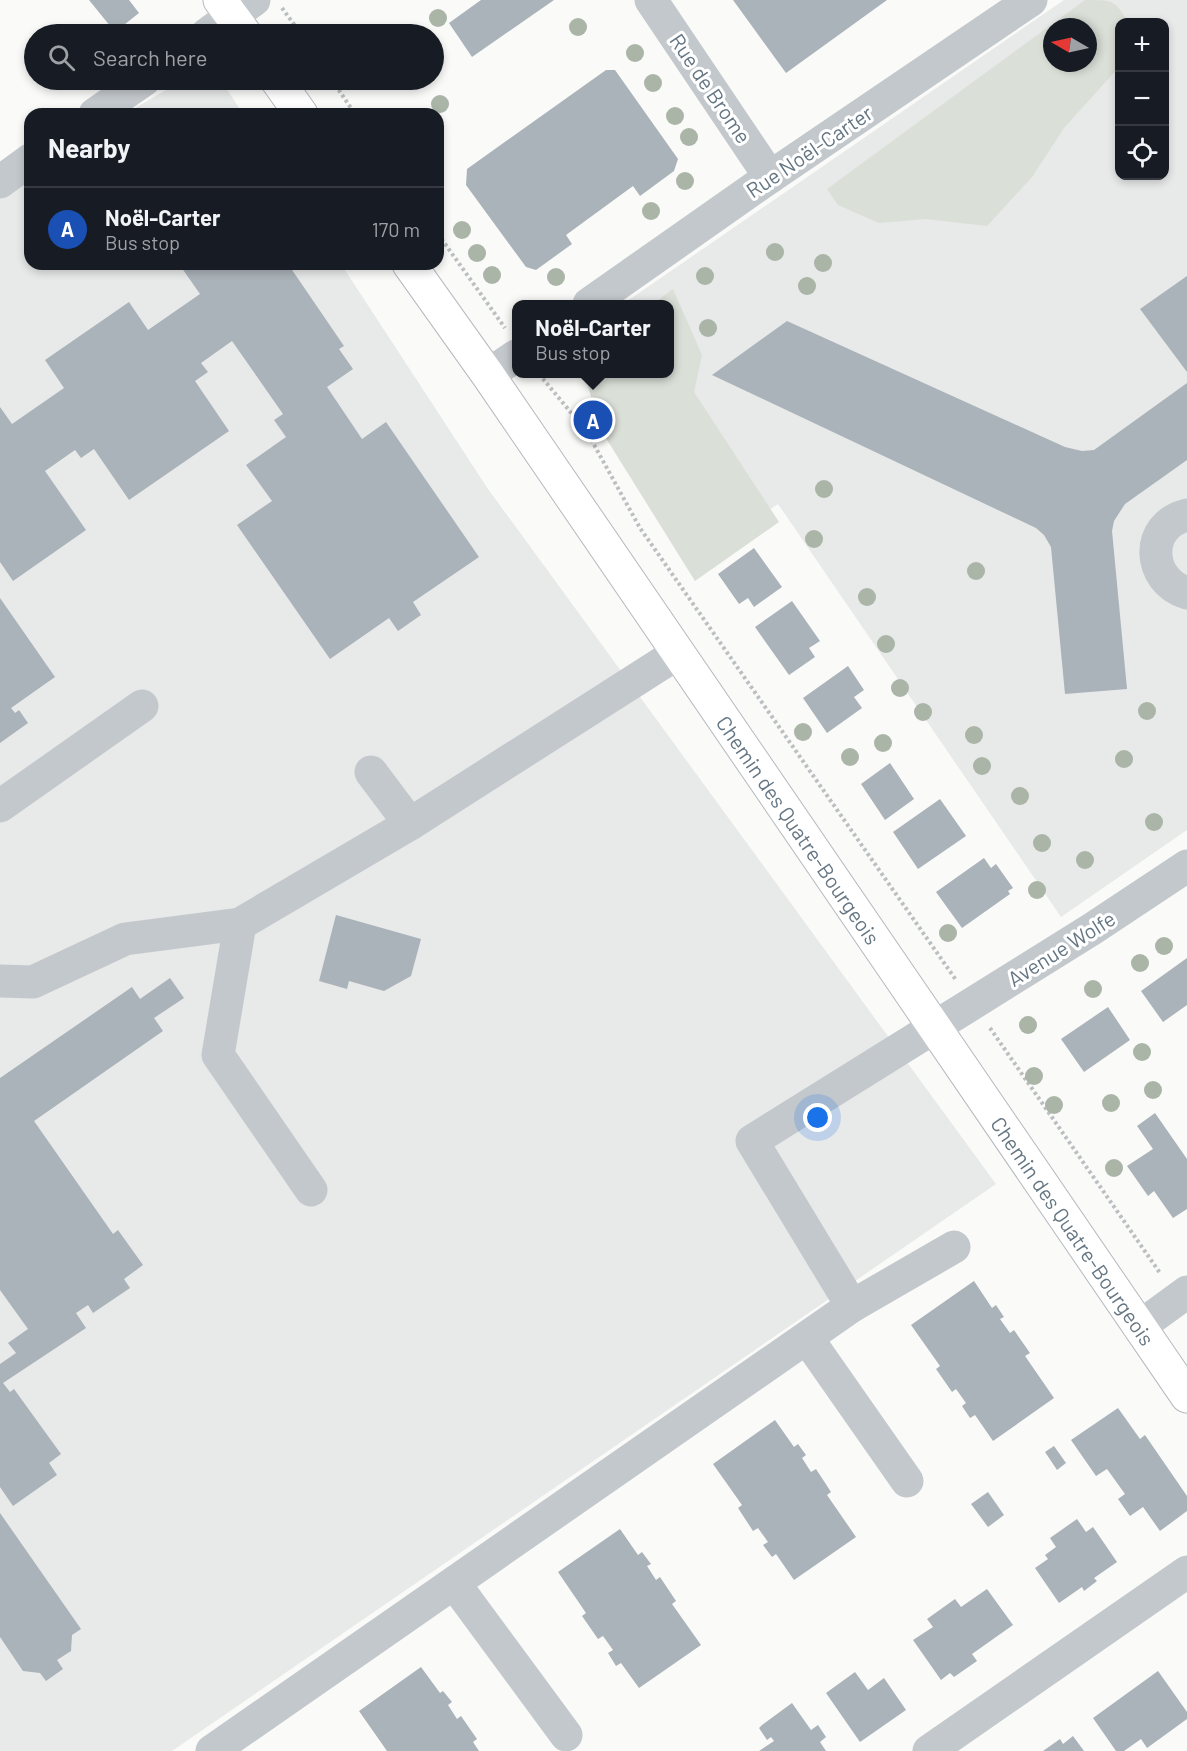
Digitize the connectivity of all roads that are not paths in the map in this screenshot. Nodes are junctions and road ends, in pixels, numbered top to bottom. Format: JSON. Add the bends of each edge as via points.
{"nodes":[{"id":1,"x":651,"y":0,"type":"edge"},
{"id":2,"x":1031,"y":0,"type":"edge"},
{"id":3,"x":130,"y":90,"type":"edge"},
{"id":4,"x":284,"y":90,"type":"edge"},
{"id":5,"x":104,"y":108,"type":"edge"},
{"id":6,"x":298,"y":108,"type":"edge"},
{"id":7,"x":24,"y":164,"type":"edge"},
{"id":8,"x":770,"y":177,"type":"junction"},
{"id":9,"x":0,"y":182,"type":"edge"},
{"id":10,"x":413,"y":270,"type":"edge"},
{"id":11,"x":595,"y":300,"type":"edge"},
{"id":12,"x":511,"y":343,"type":"edge"},
{"id":13,"x":488,"y":375,"type":"junction"},
{"id":14,"x":1187,"y":515,"type":"edge"},
{"id":15,"x":1187,"y":593,"type":"edge"},
{"id":16,"x":678,"y":653,"type":"junction"},
{"id":17,"x":142,"y":706,"type":"dead end"},
{"id":18,"x":371,"y":772,"type":"dead end"},
{"id":19,"x":0,"y":806,"type":"edge"},
{"id":20,"x":410,"y":824,"type":"junction"},
{"id":21,"x":1187,"y":866,"type":"edge"},
{"id":22,"x":240,"y":924,"type":"junction"},
{"id":23,"x":0,"y":981,"type":"edge"},
{"id":24,"x":933,"y":1027,"type":"junction"},
{"id":25,"x":311,"y":1190,"type":"dead end"},
{"id":26,"x":954,"y":1247,"type":"dead end"},
{"id":27,"x":1187,"y":1292,"type":"edge"},
{"id":28,"x":852,"y":1306,"type":"junction"},
{"id":29,"x":1139,"y":1327,"type":"junction"},
{"id":30,"x":807,"y":1338,"type":"junction"},
{"id":31,"x":1187,"y":1396,"type":"edge"},
{"id":32,"x":907,"y":1480,"type":"dead end"},
{"id":33,"x":1187,"y":1572,"type":"edge"},
{"id":34,"x":454,"y":1583,"type":"junction"},
{"id":35,"x":566,"y":1735,"type":"dead end"},
{"id":36,"x":212,"y":1751,"type":"edge"},
{"id":37,"x":929,"y":1751,"type":"edge"}],
"edges":[{"from":1,"to":8,"type":"street","name":"Rue de Brome"},
{"from":2,"to":8,"type":"street","name":"Rue Noël-Carter"},
{"from":3,"to":5,"type":"street"},
{"from":4,"to":6,"type":"main road"},
{"from":7,"to":9,"type":"street"},
{"from":8,"to":11,"type":"street","name":"Rue Noël-Carter"},
{"from":10,"to":13,"type":"main road","name":"Chemin des Quatre-Bourgeois"},
{"from":12,"to":13,"type":"street"},
{"from":13,"to":16,"type":"main road","name":"Chemin des Quatre-Bourgeois"},
{"from":14,"to":15,"type":"street","via":[[1168,524],[1160,534],[1155,552],[1159,572],[1167,583]]},
{"from":16,"to":20,"type":"street"},
{"from":16,"to":24,"type":"main road","name":"Chemin des Quatre-Bourgeois"},
{"from":17,"to":19,"type":"street"},
{"from":18,"to":20,"type":"street"},
{"from":20,"to":22,"type":"street"},
{"from":21,"to":24,"type":"street","name":"Avenue Wolfe"},
{"from":22,"to":23,"type":"street","via":[[126,939],[33,982]]},
{"from":22,"to":25,"type":"street","via":[[218,1055]]},
{"from":24,"to":28,"type":"street","name":"Avenue Wolfe","via":[[752,1141]]},
{"from":24,"to":29,"type":"main road","name":"Chemin des Quatre-Bourgeois"},
{"from":26,"to":28,"type":"street"},
{"from":27,"to":29,"type":"street"},
{"from":28,"to":30,"type":"street"},
{"from":29,"to":31,"type":"main road","name":"Chemin des Quatre-Bourgeois"},
{"from":30,"to":32,"type":"street"},
{"from":30,"to":34,"type":"street"},
{"from":33,"to":37,"type":"street"},
{"from":34,"to":35,"type":"street"},
{"from":34,"to":36,"type":"street"}]}
